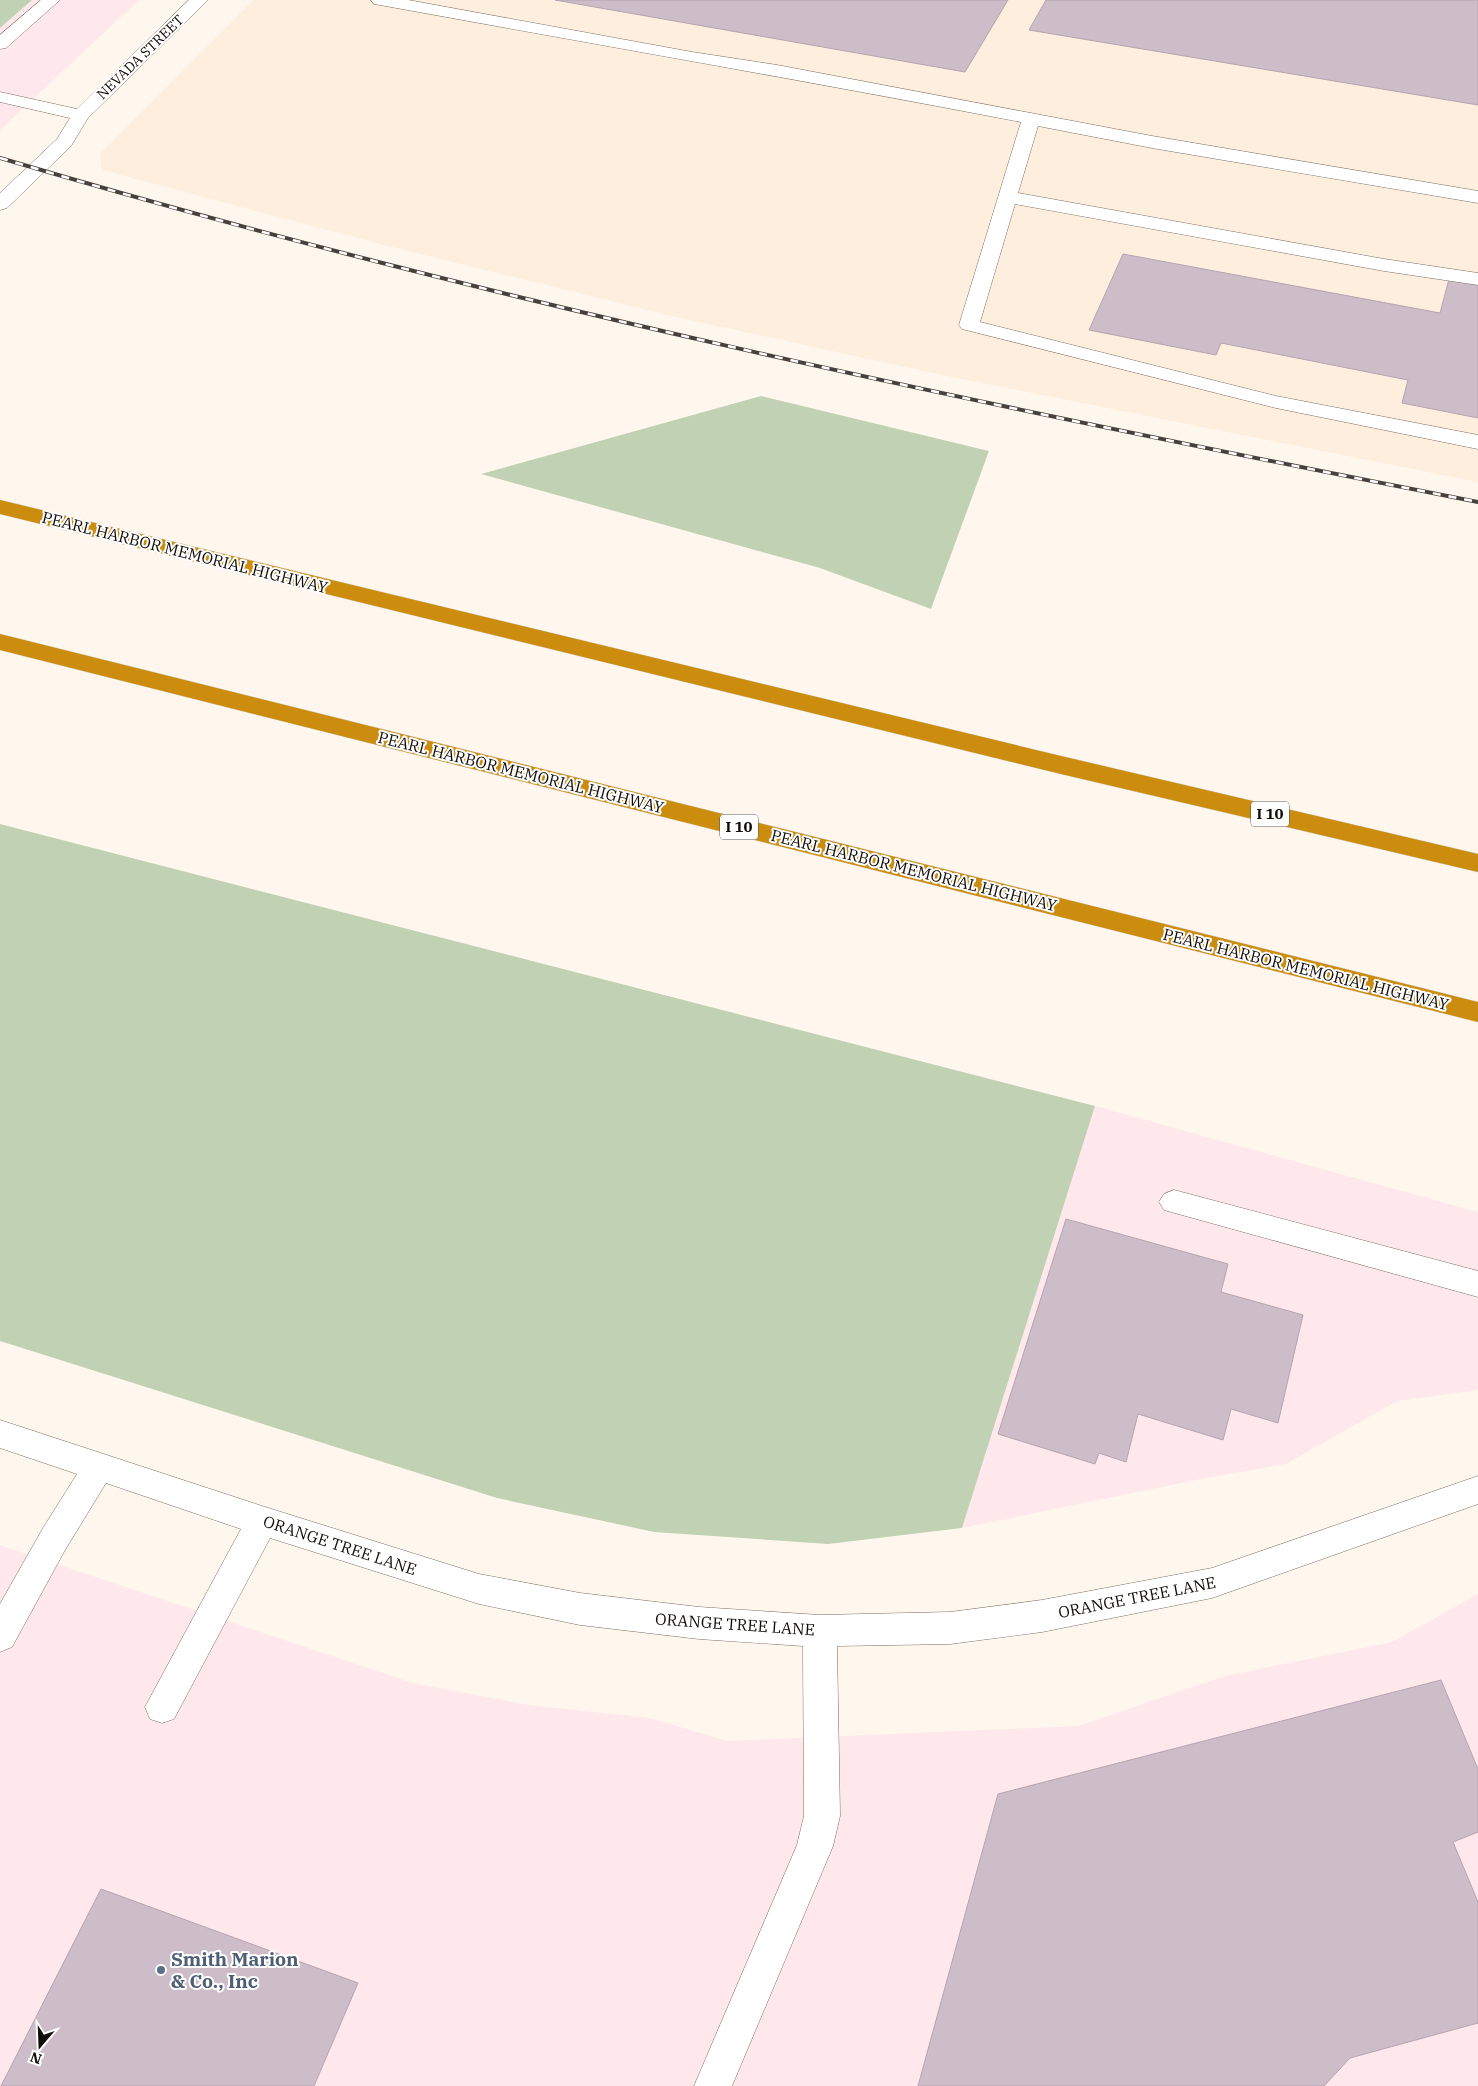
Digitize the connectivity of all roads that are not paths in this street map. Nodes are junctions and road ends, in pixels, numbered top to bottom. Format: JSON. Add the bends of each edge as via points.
{"nodes":[{"id":1,"x":51,"y":0,"type":"edge"},
{"id":2,"x":199,"y":0,"type":"edge"},
{"id":3,"x":380,"y":0,"type":"edge"},
{"id":4,"x":0,"y":44,"type":"edge"},
{"id":5,"x":0,"y":97,"type":"edge"},
{"id":6,"x":81,"y":115,"type":"junction"},
{"id":7,"x":1031,"y":118,"type":"junction"},
{"id":8,"x":45,"y":136,"type":"dead end"},
{"id":9,"x":1008,"y":197,"type":"junction"},
{"id":10,"x":1478,"y":197,"type":"edge"},
{"id":11,"x":0,"y":204,"type":"edge"},
{"id":12,"x":1478,"y":279,"type":"edge"},
{"id":13,"x":1478,"y":442,"type":"edge"},
{"id":14,"x":0,"y":507,"type":"edge"},
{"id":15,"x":0,"y":642,"type":"edge"},
{"id":16,"x":1061,"y":765,"type":"junction"},
{"id":17,"x":1478,"y":844,"type":"edge"},
{"id":18,"x":1478,"y":863,"type":"edge"},
{"id":19,"x":1478,"y":1012,"type":"edge"},
{"id":20,"x":1174,"y":1202,"type":"dead end"},
{"id":21,"x":1478,"y":1284,"type":"edge"},
{"id":22,"x":0,"y":1434,"type":"edge"},
{"id":23,"x":99,"y":1466,"type":"junction"},
{"id":24,"x":1478,"y":1490,"type":"edge"},
{"id":25,"x":262,"y":1520,"type":"junction"},
{"id":26,"x":820,"y":1630,"type":"junction"},
{"id":27,"x":0,"y":1636,"type":"edge"},
{"id":28,"x":162,"y":1707,"type":"dead end"},
{"id":29,"x":713,"y":2086,"type":"edge"}],
"edges":[{"from":1,"to":4,"type":"street"},
{"from":2,"to":6,"type":"street","name":"NEVADA STREET"},
{"from":3,"to":7,"type":"street"},
{"from":5,"to":6,"type":"street"},
{"from":6,"to":8,"type":"street","name":"NEVADA STREET"},
{"from":6,"to":11,"type":"street","name":"NEVADA STREET","via":[[64,142]]},
{"from":7,"to":9,"type":"street"},
{"from":7,"to":10,"type":"street","via":[[1152,142]]},
{"from":9,"to":12,"type":"street"},
{"from":9,"to":13,"type":"street","via":[[969,325],[1276,402]]},
{"from":14,"to":16,"type":"highway","name":"PEARL HARBOR MEMORIAL HIGHWAY","number":"I 10"},
{"from":15,"to":19,"type":"highway","name":"PEARL HARBOR MEMORIAL HIGHWAY","number":"I 10"},
{"from":16,"to":17,"type":"highway"},
{"from":16,"to":18,"type":"highway","name":"PEARL HARBOR MEMORIAL HIGHWAY","number":"I 10"},
{"from":20,"to":21,"type":"street"},
{"from":22,"to":23,"type":"street","name":"ORANGE TREE LANE"},
{"from":23,"to":25,"type":"street","name":"ORANGE TREE LANE"},
{"from":23,"to":27,"type":"street"},
{"from":24,"to":26,"type":"street","name":"ORANGE TREE LANE","via":[[1212,1583],[1042,1616],[950,1628]]},
{"from":25,"to":26,"type":"street","name":"ORANGE TREE LANE","via":[[479,1589],[580,1609],[699,1624]]},
{"from":25,"to":28,"type":"street"},
{"from":26,"to":29,"type":"street","via":[[822,1816],[815,1846]]}]}
